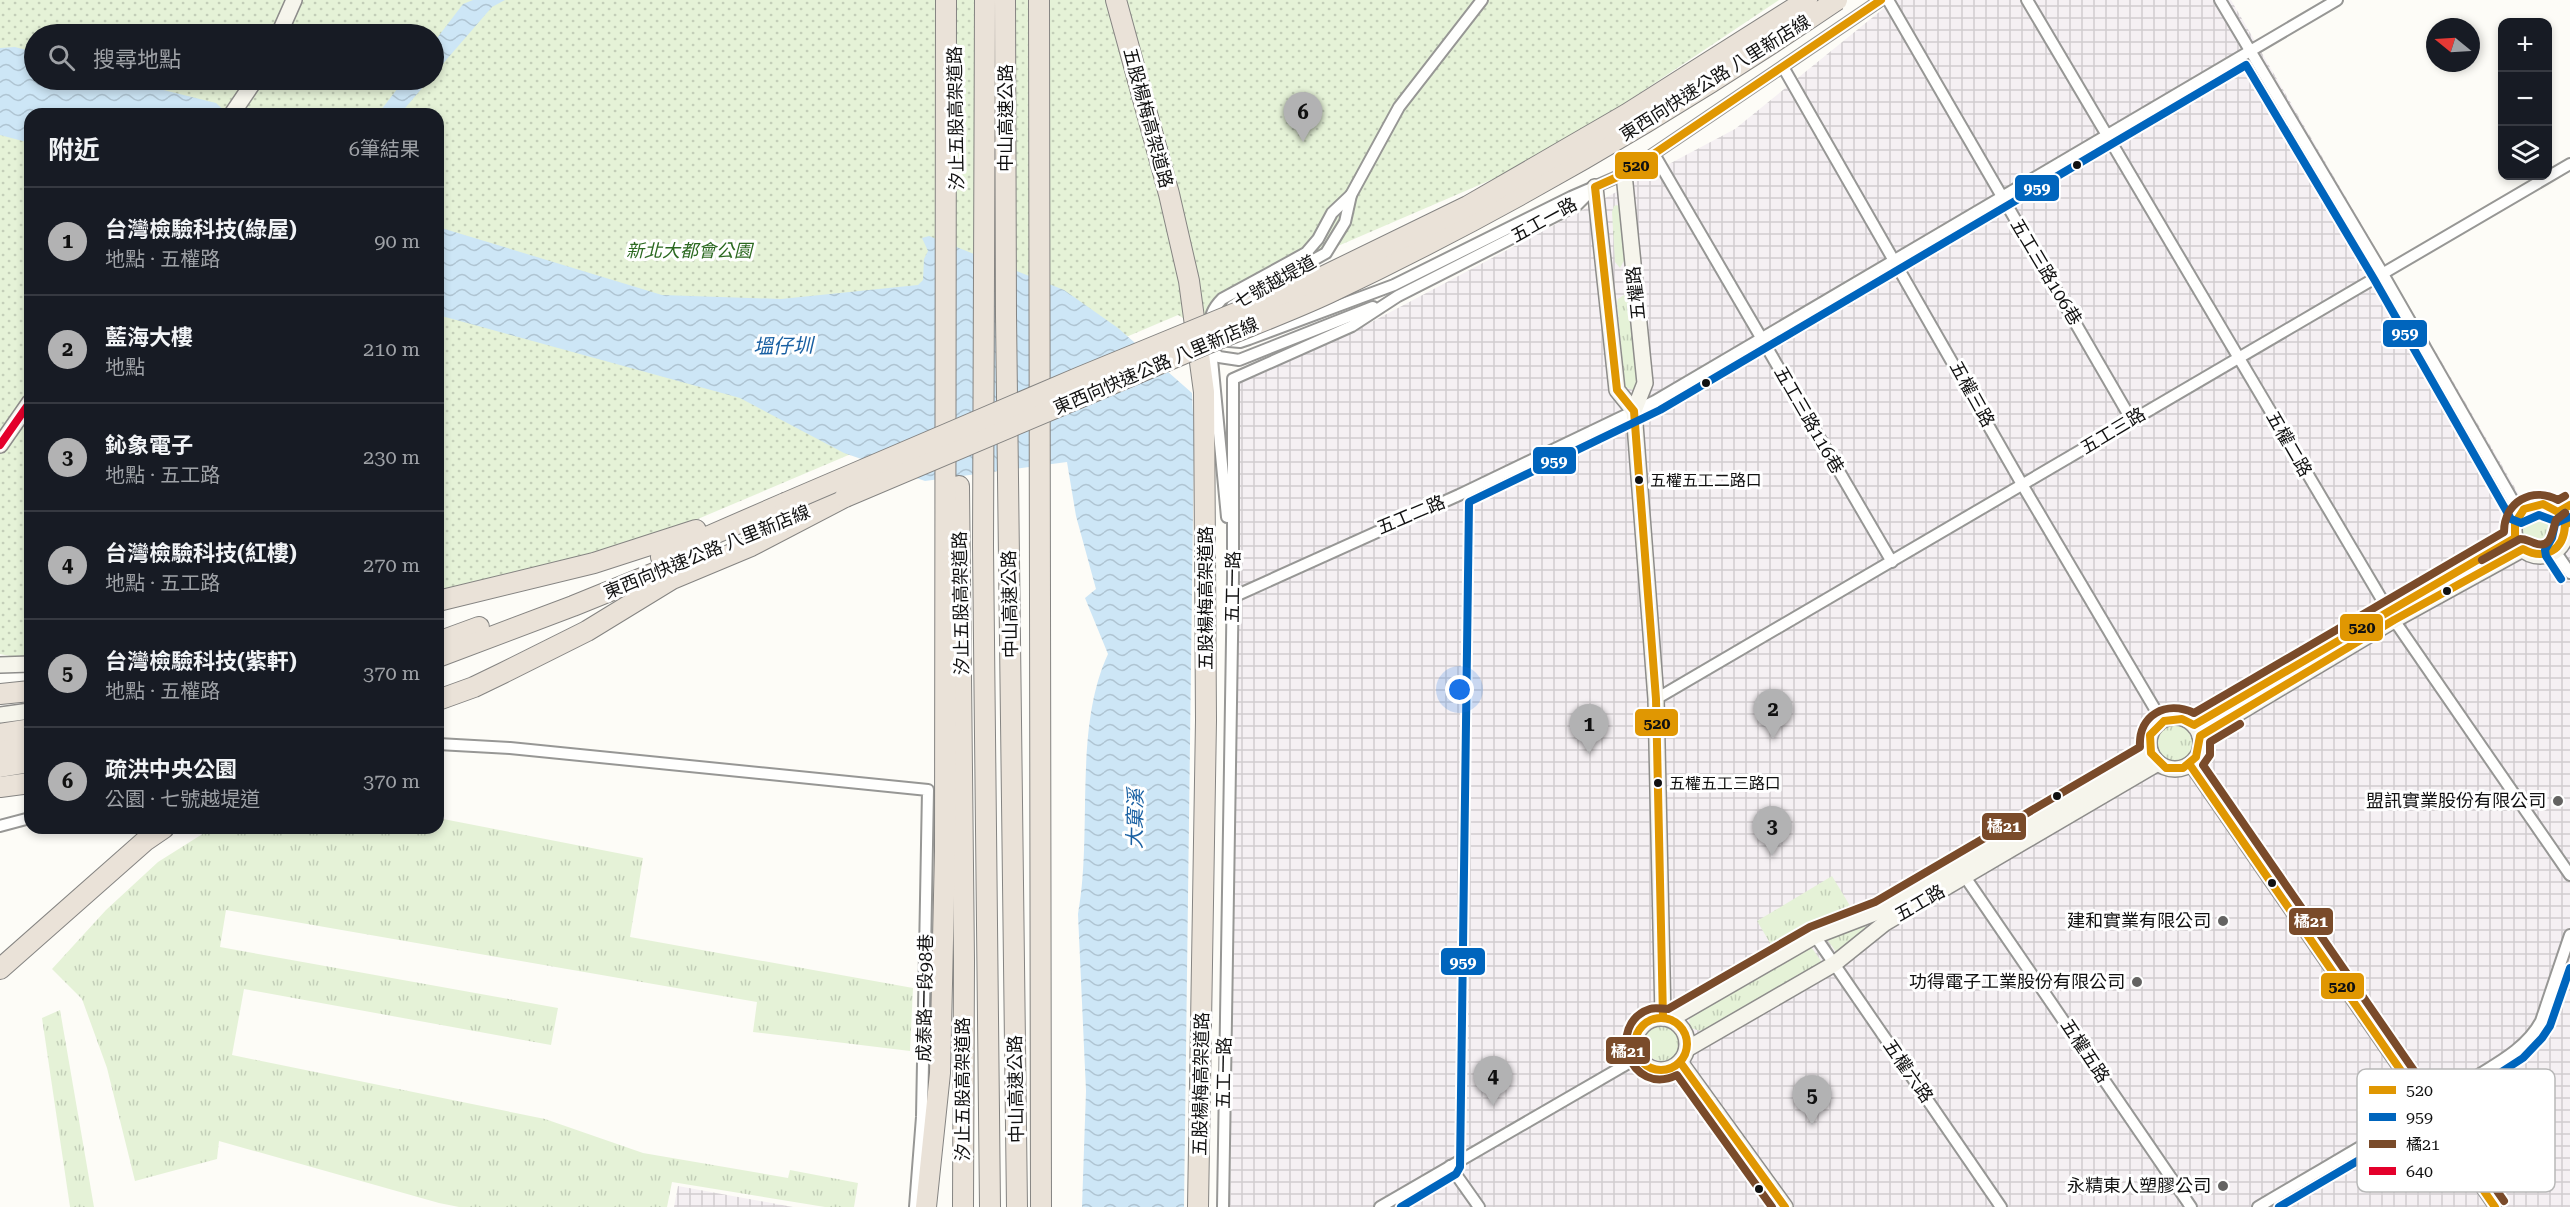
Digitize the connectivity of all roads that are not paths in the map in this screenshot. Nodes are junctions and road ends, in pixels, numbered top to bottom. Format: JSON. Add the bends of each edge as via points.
{"nodes":[{"id":1,"x":294,"y":0,"type":"edge"},
{"id":2,"x":946,"y":0,"type":"edge"},
{"id":3,"x":955,"y":0,"type":"edge"},
{"id":4,"x":985,"y":0,"type":"edge"},
{"id":5,"x":1005,"y":0,"type":"edge"},
{"id":6,"x":1039,"y":0,"type":"edge"},
{"id":7,"x":1116,"y":0,"type":"edge"},
{"id":8,"x":1482,"y":0,"type":"edge"},
{"id":9,"x":1807,"y":0,"type":"edge"},
{"id":10,"x":1837,"y":0,"type":"edge"},
{"id":11,"x":1881,"y":0,"type":"edge"},
{"id":12,"x":1888,"y":0,"type":"edge"},
{"id":13,"x":2027,"y":0,"type":"edge"},
{"id":14,"x":2220,"y":0,"type":"edge"},
{"id":15,"x":2337,"y":0,"type":"edge"},
{"id":16,"x":283,"y":24,"type":"edge"},
{"id":17,"x":2250,"y":51,"type":"junction"},
{"id":18,"x":1784,"y":67,"type":"junction"},
{"id":19,"x":248,"y":90,"type":"edge"},
{"id":20,"x":237,"y":108,"type":"edge"},
{"id":21,"x":2108,"y":135,"type":"junction"},
{"id":22,"x":1654,"y":154,"type":"junction"},
{"id":23,"x":2570,"y":164,"type":"edge"},
{"id":24,"x":1624,"y":174,"type":"junction"},
{"id":25,"x":1595,"y":187,"type":"junction"},
{"id":26,"x":1351,"y":195,"type":"junction"},
{"id":27,"x":2001,"y":198,"type":"junction"},
{"id":28,"x":1894,"y":261,"type":"junction"},
{"id":29,"x":2383,"y":274,"type":"junction"},
{"id":30,"x":1394,"y":285,"type":"joint"},
{"id":31,"x":1398,"y":296,"type":"junction"},
{"id":32,"x":1761,"y":337,"type":"junction"},
{"id":33,"x":1211,"y":349,"type":"junction"},
{"id":34,"x":2238,"y":358,"type":"junction"},
{"id":35,"x":24,"y":411,"type":"edge"},
{"id":36,"x":1634,"y":411,"type":"junction"},
{"id":37,"x":2131,"y":419,"type":"junction"},
{"id":38,"x":0,"y":445,"type":"edge"},
{"id":39,"x":2023,"y":486,"type":"junction"},
{"id":40,"x":845,"y":497,"type":"junction"},
{"id":41,"x":784,"y":503,"type":"junction"},
{"id":42,"x":2520,"y":513,"type":"junction"},
{"id":43,"x":2566,"y":516,"type":"edge"},
{"id":44,"x":2519,"y":544,"type":"junction"},
{"id":45,"x":2555,"y":551,"type":"junction"},
{"id":46,"x":1892,"y":562,"type":"junction"},
{"id":47,"x":2570,"y":573,"type":"edge"},
{"id":48,"x":1233,"y":577,"type":"junction"},
{"id":49,"x":1233,"y":597,"type":"junction"},
{"id":50,"x":444,"y":600,"type":"edge"},
{"id":51,"x":2391,"y":616,"type":"junction"},
{"id":52,"x":444,"y":640,"type":"edge"},
{"id":53,"x":444,"y":655,"type":"edge"},
{"id":54,"x":24,"y":664,"type":"edge"},
{"id":55,"x":0,"y":665,"type":"edge"},
{"id":56,"x":24,"y":692,"type":"edge"},
{"id":57,"x":0,"y":694,"type":"edge"},
{"id":58,"x":444,"y":698,"type":"edge"},
{"id":59,"x":1656,"y":699,"type":"junction"},
{"id":60,"x":24,"y":712,"type":"edge"},
{"id":61,"x":0,"y":715,"type":"edge"},
{"id":62,"x":2162,"y":721,"type":"junction"},
{"id":63,"x":24,"y":730,"type":"edge"},
{"id":64,"x":2197,"y":731,"type":"junction"},
{"id":65,"x":0,"y":734,"type":"edge"},
{"id":66,"x":444,"y":744,"type":"edge"},
{"id":67,"x":24,"y":747,"type":"edge"},
{"id":68,"x":0,"y":752,"type":"edge"},
{"id":69,"x":2154,"y":758,"type":"junction"},
{"id":70,"x":24,"y":763,"type":"edge"},
{"id":71,"x":2190,"y":765,"type":"junction"},
{"id":72,"x":0,"y":767,"type":"edge"},
{"id":73,"x":24,"y":784,"type":"edge"},
{"id":74,"x":0,"y":787,"type":"edge"},
{"id":75,"x":24,"y":819,"type":"edge"},
{"id":76,"x":0,"y":825,"type":"edge"},
{"id":77,"x":156,"y":834,"type":"edge"},
{"id":78,"x":1961,"y":872,"type":"junction"},
{"id":79,"x":2570,"y":875,"type":"edge"},
{"id":80,"x":2570,"y":935,"type":"edge"},
{"id":81,"x":1815,"y":936,"type":"junction"},
{"id":82,"x":30,"y":943,"type":"junction"},
{"id":83,"x":0,"y":958,"type":"edge"},
{"id":84,"x":1834,"y":964,"type":"junction"},
{"id":85,"x":0,"y":969,"type":"edge"},
{"id":86,"x":988,"y":1002,"type":"junction"},
{"id":87,"x":1667,"y":1018,"type":"junction"},
{"id":88,"x":1683,"y":1056,"type":"junction"},
{"id":89,"x":1639,"y":1057,"type":"junction"},
{"id":90,"x":2400,"y":1069,"type":"edge"},
{"id":91,"x":2487,"y":1069,"type":"edge"},
{"id":92,"x":1016,"y":1084,"type":"junction"},
{"id":93,"x":2357,"y":1149,"type":"edge"},
{"id":94,"x":1450,"y":1166,"type":"junction"},
{"id":95,"x":2485,"y":1192,"type":"edge"},
{"id":96,"x":915,"y":1207,"type":"edge"},
{"id":97,"x":926,"y":1207,"type":"edge"},
{"id":98,"x":952,"y":1207,"type":"edge"},
{"id":99,"x":963,"y":1207,"type":"edge"},
{"id":100,"x":990,"y":1207,"type":"edge"},
{"id":101,"x":1017,"y":1207,"type":"edge"},
{"id":102,"x":1041,"y":1207,"type":"edge"},
{"id":103,"x":1047,"y":1207,"type":"edge"},
{"id":104,"x":1198,"y":1207,"type":"edge"},
{"id":105,"x":1223,"y":1207,"type":"edge"},
{"id":106,"x":1380,"y":1207,"type":"edge"},
{"id":107,"x":1479,"y":1207,"type":"edge"},
{"id":108,"x":1785,"y":1207,"type":"edge"},
{"id":109,"x":2001,"y":1207,"type":"edge"},
{"id":110,"x":2192,"y":1207,"type":"edge"},
{"id":111,"x":2259,"y":1207,"type":"edge"},
{"id":112,"x":2495,"y":1207,"type":"edge"}],
"edges":[{"from":1,"to":16,"type":"street"},
{"from":2,"to":97,"type":"highway","bridge":true,"via":[[945,850],[940,1073]]},
{"from":3,"to":99,"type":"highway","name":"汐止五股高架道路","bridge":true},
{"from":4,"to":86,"type":"highway","name":"中山高速公路","bridge":true,"via":[[983,546]]},
{"from":5,"to":92,"type":"highway","name":"中山高速公路","bridge":true},
{"from":6,"to":102,"type":"highway","bridge":true},
{"from":7,"to":104,"type":"highway","name":"五股楊梅高架道路","bridge":true,"via":[[1187,270],[1204,392],[1206,720]]},
{"from":8,"to":26,"type":"street","name":"七號越堤道","via":[[1400,107]]},
{"from":9,"to":41,"type":"highway","name":"東西向快速公路 八里新店線","bridge":true,"via":[[1628,114],[1468,206],[1316,280]]},
{"from":10,"to":40,"type":"highway","name":"東西向快速公路 八里新店線","bridge":true,"via":[[1632,131],[1406,255],[1326,294]]},
{"from":11,"to":18,"type":"street","name":"五工一路"},
{"from":12,"to":27,"type":"street","name":"五工三路106巷"},
{"from":13,"to":21,"type":"street","name":"五權二路"},
{"from":14,"to":17,"type":"street"},
{"from":15,"to":17,"type":"street","name":"五工二路"},
{"from":17,"to":21,"type":"street","name":"五工二路"},
{"from":17,"to":29,"type":"street"},
{"from":18,"to":22,"type":"street","name":"五工一路"},
{"from":18,"to":28,"type":"street","name":"五權三路"},
{"from":19,"to":20,"type":"street"},
{"from":21,"to":27,"type":"street","name":"五工二路"},
{"from":21,"to":34,"type":"street","name":"五權二路"},
{"from":22,"to":24,"type":"street","name":"五工一路"},
{"from":22,"to":32,"type":"street","name":"五工三路116巷"},
{"from":23,"to":29,"type":"street","name":"五工三路"},
{"from":24,"to":25,"type":"street","name":"五工一路"},
{"from":24,"to":36,"type":"street","name":"五權路","via":[[1645,383]]},
{"from":25,"to":30,"type":"street","name":"五工一路"},
{"from":25,"to":31,"type":"street","name":"五工一路","via":[[1577,205]]},
{"from":25,"to":36,"type":"street","name":"五權路","via":[[1617,390]]},
{"from":26,"to":30,"type":"street","name":"七號越堤道","via":[[1346,222],[1326,253],[1229,307],[1221,322],[1223,334],[1230,341],[1240,342]]},
{"from":26,"to":33,"type":"street","name":"七號越堤道","via":[[1332,213],[1306,253],[1214,307],[1209,328]]},
{"from":27,"to":28,"type":"street","name":"五工二路"},
{"from":27,"to":37,"type":"street","name":"五工三路106巷"},
{"from":28,"to":32,"type":"street","name":"五工二路"},
{"from":28,"to":39,"type":"street","name":"五權三路"},
{"from":29,"to":34,"type":"street","name":"五工三路"},
{"from":29,"to":42,"type":"street"},
{"from":31,"to":33,"type":"street","via":[[1239,360],[1219,357]]},
{"from":31,"to":48,"type":"street","name":"五工一路","via":[[1352,326],[1233,379]]},
{"from":32,"to":36,"type":"street","name":"五工二路"},
{"from":32,"to":46,"type":"street","name":"五工三路116巷"},
{"from":33,"to":48,"type":"street","name":"七號越堤道"},
{"from":34,"to":37,"type":"street","name":"五工三路"},
{"from":34,"to":51,"type":"street","name":"五權二路"},
{"from":35,"to":38,"type":"street"},
{"from":36,"to":49,"type":"street","name":"五工二路"},
{"from":36,"to":59,"type":"street","name":"五權路"},
{"from":37,"to":39,"type":"street","name":"五工三路"},
{"from":39,"to":46,"type":"street","name":"五工三路"},
{"from":39,"to":62,"type":"street","name":"五權三路"},
{"from":40,"to":53,"type":"highway","name":"東西向快速公路 八里新店線"},
{"from":40,"to":58,"type":"highway","via":[[751,546],[672,579],[587,631]]},
{"from":41,"to":50,"type":"highway","via":[[594,563]]},
{"from":41,"to":52,"type":"highway","name":"東西向快速公路 八里新店線","via":[[646,564]]},
{"from":42,"to":43,"type":"street","via":[[2537,504],[2550,506]]},
{"from":42,"to":44,"type":"street","via":[[2514,528]]},
{"from":43,"to":45,"type":"street","via":[[2562,542]]},
{"from":44,"to":45,"type":"street","via":[[2535,555]]},
{"from":44,"to":51,"type":"street"},
{"from":45,"to":47,"type":"street"},
{"from":46,"to":59,"type":"street","name":"五工三路"},
{"from":48,"to":49,"type":"street","name":"五工一路"},
{"from":49,"to":105,"type":"street","name":"五工一路"},
{"from":51,"to":64,"type":"street"},
{"from":51,"to":79,"type":"street","name":"五權二路"},
{"from":54,"to":55,"type":"street"},
{"from":56,"to":57,"type":"highway"},
{"from":59,"to":87,"type":"street","name":"五權路"},
{"from":60,"to":61,"type":"street"},
{"from":62,"to":64,"type":"street","via":[[2182,718]]},
{"from":62,"to":69,"type":"street","via":[[2150,735]]},
{"from":63,"to":65,"type":"highway"},
{"from":64,"to":71,"type":"street","via":[[2200,752]]},
{"from":66,"to":96,"type":"street","name":"成泰路一段98巷","via":[[928,790],[922,1117]]},
{"from":67,"to":68,"type":"highway"},
{"from":69,"to":71,"type":"street","via":[[2164,767],[2177,770]]},
{"from":69,"to":78,"type":"street","name":"五工路"},
{"from":70,"to":72,"type":"highway"},
{"from":71,"to":90,"type":"street"},
{"from":73,"to":74,"type":"highway"},
{"from":75,"to":76,"type":"street"},
{"from":77,"to":82,"type":"highway"},
{"from":78,"to":81,"type":"street","name":"五工路","via":[[1880,911]]},
{"from":78,"to":84,"type":"street","name":"五工路","via":[[1885,923]]},
{"from":78,"to":110,"type":"street","name":"五權五路"},
{"from":80,"to":91,"type":"street","via":[[2535,1032],[2521,1047]]},
{"from":81,"to":84,"type":"street","name":"五權六路"},
{"from":81,"to":87,"type":"street","name":"五工路"},
{"from":82,"to":83,"type":"highway"},
{"from":82,"to":85,"type":"highway"},
{"from":84,"to":88,"type":"street","name":"五工路"},
{"from":84,"to":109,"type":"street","name":"五權六路"},
{"from":86,"to":98,"type":"highway"},
{"from":86,"to":100,"type":"highway","name":"中山高速公路"},
{"from":87,"to":88,"type":"street","via":[[1686,1035]]},
{"from":87,"to":89,"type":"street","via":[[1650,1021],[1639,1030]]},
{"from":88,"to":89,"type":"street","via":[[1668,1069],[1655,1069]]},
{"from":88,"to":108,"type":"street"},
{"from":89,"to":94,"type":"street"},
{"from":92,"to":101,"type":"highway","name":"中山高速公路"},
{"from":92,"to":103,"type":"highway","via":[[1040,1166]]},
{"from":93,"to":111,"type":"street"},
{"from":94,"to":106,"type":"street"},
{"from":94,"to":107,"type":"street"},
{"from":95,"to":112,"type":"street"}]}
